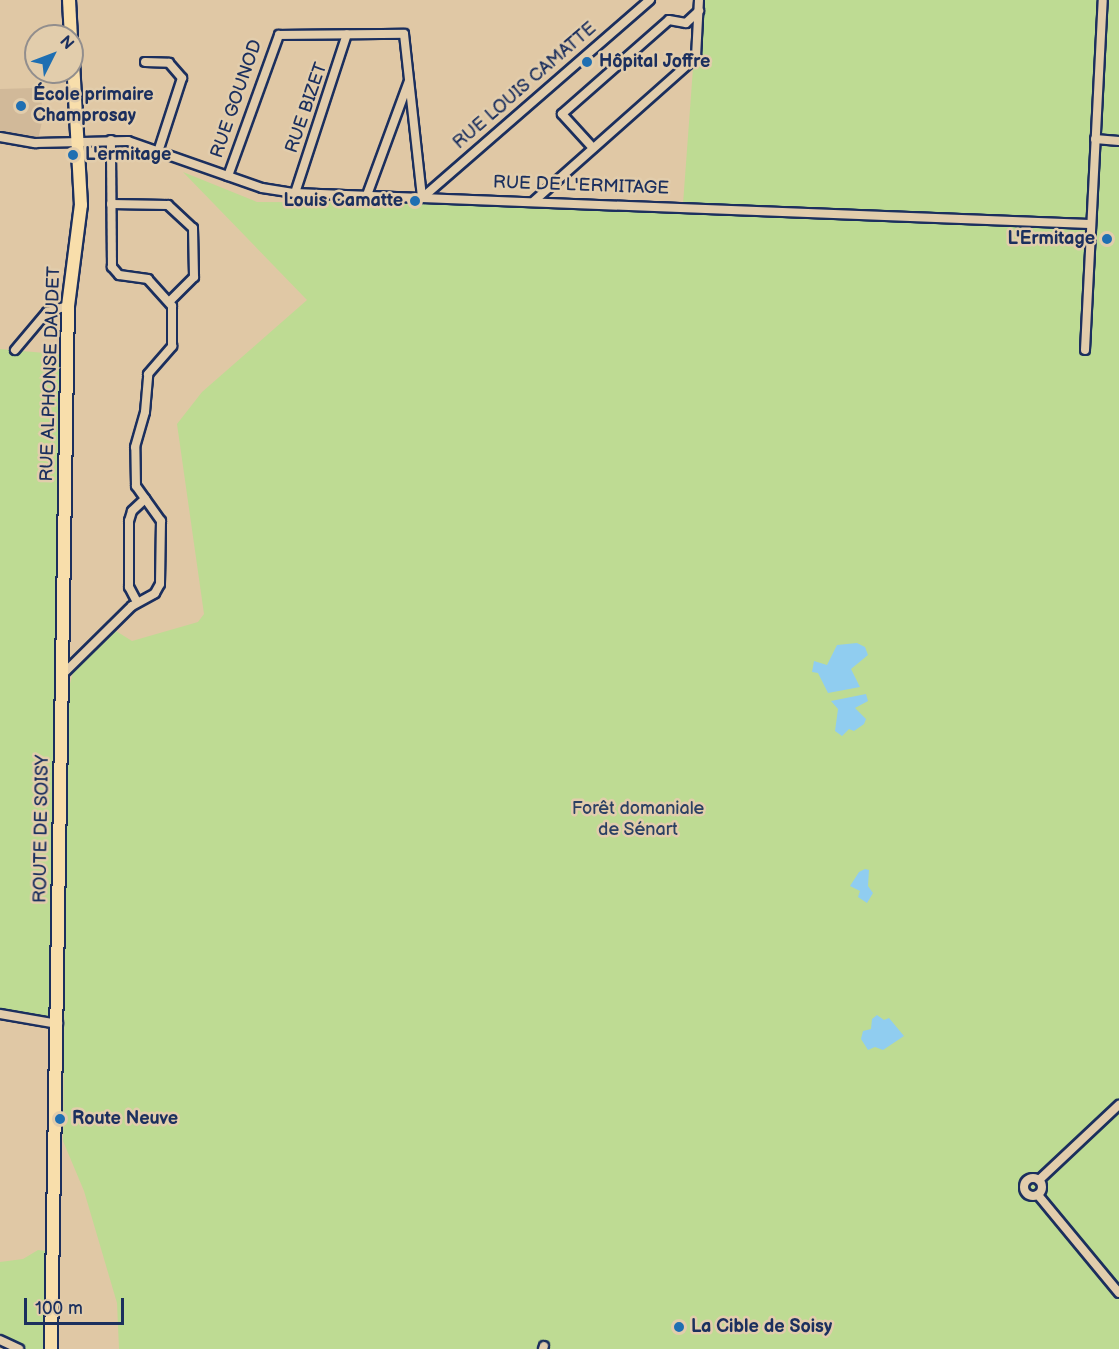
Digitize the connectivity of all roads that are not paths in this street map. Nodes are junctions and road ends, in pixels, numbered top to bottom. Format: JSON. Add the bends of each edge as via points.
{"nodes":[{"id":1,"x":69,"y":0,"type":"edge"},
{"id":2,"x":650,"y":0,"type":"edge"},
{"id":3,"x":699,"y":0,"type":"edge"},
{"id":4,"x":1103,"y":0,"type":"edge"},
{"id":5,"x":699,"y":11,"type":"junction"},
{"id":6,"x":70,"y":24,"type":"edge"},
{"id":7,"x":347,"y":33,"type":"junction"},
{"id":8,"x":146,"y":63,"type":"dead end"},
{"id":9,"x":409,"y":81,"type":"junction"},
{"id":10,"x":75,"y":84,"type":"edge"},
{"id":11,"x":0,"y":137,"type":"edge"},
{"id":12,"x":1095,"y":139,"type":"junction"},
{"id":13,"x":111,"y":141,"type":"junction"},
{"id":14,"x":1119,"y":141,"type":"edge"},
{"id":15,"x":80,"y":142,"type":"junction"},
{"id":16,"x":593,"y":148,"type":"junction"},
{"id":17,"x":158,"y":152,"type":"junction"},
{"id":18,"x":228,"y":176,"type":"junction"},
{"id":19,"x":295,"y":193,"type":"junction"},
{"id":20,"x":367,"y":195,"type":"junction"},
{"id":21,"x":422,"y":198,"type":"junction"},
{"id":22,"x":534,"y":201,"type":"junction"},
{"id":23,"x":111,"y":204,"type":"junction"},
{"id":24,"x":1089,"y":224,"type":"junction"},
{"id":25,"x":170,"y":302,"type":"junction"},
{"id":26,"x":68,"y":306,"type":"junction"},
{"id":27,"x":1085,"y":350,"type":"dead end"},
{"id":28,"x":15,"y":351,"type":"dead end"},
{"id":29,"x":145,"y":499,"type":"junction"},
{"id":30,"x":137,"y":602,"type":"junction"},
{"id":31,"x":63,"y":635,"type":"joint"},
{"id":32,"x":62,"y":675,"type":"junction"},
{"id":33,"x":0,"y":1014,"type":"edge"},
{"id":34,"x":58,"y":1024,"type":"junction"},
{"id":35,"x":1119,"y":1105,"type":"edge"},
{"id":36,"x":1039,"y":1180,"type":"junction"},
{"id":37,"x":1038,"y":1195,"type":"junction"},
{"id":38,"x":1119,"y":1293,"type":"edge"},
{"id":39,"x":0,"y":1340,"type":"edge"},
{"id":40,"x":19,"y":1349,"type":"edge"},
{"id":41,"x":51,"y":1349,"type":"edge"}],
"edges":[{"from":1,"to":6,"type":"main road"},
{"from":2,"to":21,"type":"street","name":"RUE LOUIS CAMATTE"},
{"from":3,"to":5,"type":"street"},
{"from":4,"to":12,"type":"street"},
{"from":5,"to":16,"type":"street","via":[[696,57]]},
{"from":5,"to":16,"type":"street","via":[[686,23],[669,20],[562,114]]},
{"from":7,"to":9,"type":"street","via":[[404,34]]},
{"from":7,"to":18,"type":"street","name":"RUE GOUNOD","via":[[279,35]]},
{"from":7,"to":19,"type":"street","name":"RUE BIZET"},
{"from":8,"to":17,"type":"street","via":[[169,63],[182,78]]},
{"from":9,"to":20,"type":"street"},
{"from":9,"to":21,"type":"street"},
{"from":10,"to":15,"type":"main road","name":"RUE ALPHONSE DAUDET"},
{"from":11,"to":15,"type":"street","name":"RUE DE L'ERMITAGE","via":[[35,143]]},
{"from":12,"to":14,"type":"street"},
{"from":12,"to":24,"type":"street"},
{"from":13,"to":15,"type":"street","name":"RUE DE L'ERMITAGE"},
{"from":13,"to":17,"type":"street","name":"RUE DE L'ERMITAGE","via":[[128,141]]},
{"from":13,"to":23,"type":"street"},
{"from":15,"to":26,"type":"main road","name":"RUE ALPHONSE DAUDET","via":[[81,205]]},
{"from":16,"to":22,"type":"street"},
{"from":17,"to":18,"type":"street","name":"RUE DE L'ERMITAGE"},
{"from":18,"to":19,"type":"street","name":"RUE DE L'ERMITAGE","via":[[261,188]]},
{"from":19,"to":20,"type":"street","name":"RUE DE L'ERMITAGE"},
{"from":20,"to":21,"type":"street","name":"RUE DE L'ERMITAGE"},
{"from":21,"to":22,"type":"street","name":"RUE DE L'ERMITAGE"},
{"from":22,"to":24,"type":"street","name":"RUE DE L'ERMITAGE"},
{"from":23,"to":25,"type":"street","via":[[112,267],[119,275],[148,279]]},
{"from":23,"to":25,"type":"street","via":[[168,205],[193,228],[194,277]]},
{"from":24,"to":27,"type":"street"},
{"from":25,"to":29,"type":"street","via":[[172,346],[148,374],[145,412],[135,440],[134,479]]},
{"from":26,"to":28,"type":"street","via":[[47,312]]},
{"from":26,"to":31,"type":"main road","name":"RUE ALPHONSE DAUDET"},
{"from":29,"to":30,"type":"street","via":[[132,511],[129,521],[129,587]]},
{"from":29,"to":30,"type":"street","via":[[161,521],[160,584],[155,593]]},
{"from":30,"to":32,"type":"street"},
{"from":31,"to":32,"type":"main road","name":"ROUTE DE SOISY"},
{"from":32,"to":34,"type":"main road","name":"ROUTE DE SOISY"},
{"from":33,"to":34,"type":"street"},
{"from":34,"to":41,"type":"main road","name":"ROUTE DE SOISY"},
{"from":35,"to":36,"type":"street"},
{"from":36,"to":37,"type":"street","via":[[1042,1189]]},
{"from":36,"to":37,"type":"street","via":[[1030,1178],[1024,1187],[1028,1195]]},
{"from":37,"to":38,"type":"street"},
{"from":39,"to":40,"type":"street"}]}
